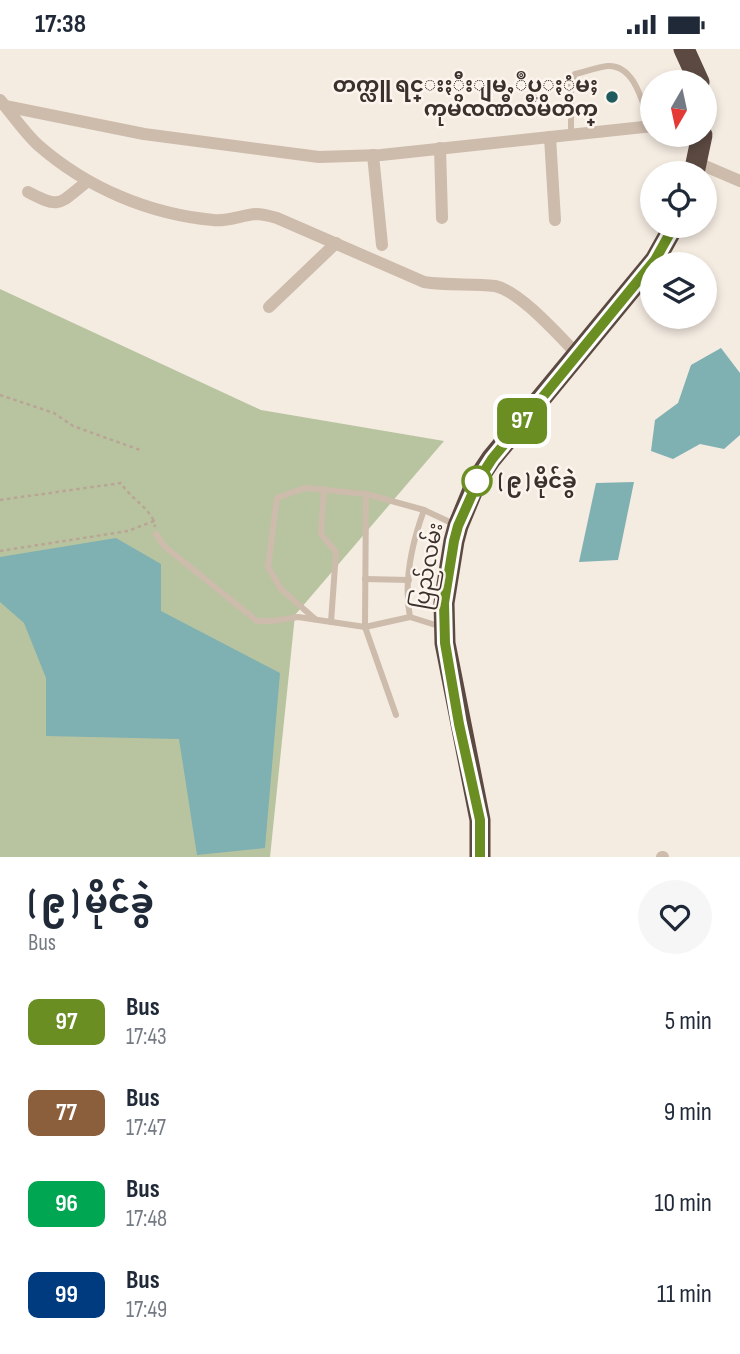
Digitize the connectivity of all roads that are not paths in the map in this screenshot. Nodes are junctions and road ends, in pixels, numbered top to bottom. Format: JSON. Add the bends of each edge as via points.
{"nodes":[{"id":1,"x":640,"y":96,"type":"edge"},
{"id":2,"x":3,"y":103,"type":"edge"},
{"id":3,"x":640,"y":127,"type":"edge"},
{"id":4,"x":571,"y":135,"type":"junction"},
{"id":5,"x":550,"y":137,"type":"junction"},
{"id":6,"x":440,"y":148,"type":"junction"},
{"id":7,"x":373,"y":155,"type":"junction"},
{"id":8,"x":717,"y":174,"type":"edge"},
{"id":9,"x":88,"y":181,"type":"junction"},
{"id":10,"x":740,"y":181,"type":"edge"},
{"id":11,"x":28,"y":192,"type":"dead end"},
{"id":12,"x":442,"y":218,"type":"dead end"},
{"id":13,"x":555,"y":220,"type":"dead end"},
{"id":14,"x":667,"y":238,"type":"edge"},
{"id":15,"x":336,"y":243,"type":"junction"},
{"id":16,"x":382,"y":245,"type":"dead end"},
{"id":17,"x":269,"y":307,"type":"dead end"},
{"id":18,"x":578,"y":355,"type":"junction"},
{"id":19,"x":324,"y":489,"type":"junction"},
{"id":20,"x":366,"y":494,"type":"junction"},
{"id":21,"x":424,"y":510,"type":"junction"},
{"id":22,"x":458,"y":526,"type":"junction"},
{"id":23,"x":156,"y":534,"type":"road end"},
{"id":24,"x":365,"y":579,"type":"junction"},
{"id":25,"x":409,"y":580,"type":"junction"},
{"id":26,"x":410,"y":617,"type":"junction"},
{"id":27,"x":315,"y":619,"type":"junction"},
{"id":28,"x":331,"y":622,"type":"junction"},
{"id":29,"x":365,"y":627,"type":"junction"},
{"id":30,"x":443,"y":627,"type":"junction"},
{"id":31,"x":396,"y":715,"type":"dead end"},
{"id":32,"x":481,"y":857,"type":"edge"}],
"edges":[{"from":1,"to":4,"type":"lane","via":[[624,70],[610,66],[575,74]]},
{"from":2,"to":7,"type":"street","via":[[144,134],[319,157]]},
{"from":2,"to":9,"type":"street","via":[[37,144]]},
{"from":3,"to":4,"type":"street"},
{"from":4,"to":5,"type":"street"},
{"from":5,"to":6,"type":"street"},
{"from":5,"to":13,"type":"street"},
{"from":6,"to":7,"type":"street"},
{"from":6,"to":12,"type":"street"},
{"from":7,"to":16,"type":"street"},
{"from":8,"to":10,"type":"street"},
{"from":9,"to":11,"type":"street","via":[[59,204]]},
{"from":9,"to":15,"type":"street","via":[[161,211],[217,221],[258,214]]},
{"from":14,"to":18,"type":"highway","name":"ပြည်လမ်း","via":[[655,260]]},
{"from":15,"to":17,"type":"street"},
{"from":15,"to":18,"type":"street","via":[[424,282],[496,286],[514,294]]},
{"from":18,"to":22,"type":"highway","name":"ပြည်လမ်း","via":[[492,459]]},
{"from":19,"to":20,"type":"lane"},
{"from":19,"to":27,"type":"lane","via":[[306,488],[277,498],[268,566],[281,589]]},
{"from":19,"to":28,"type":"lane","via":[[321,534],[336,552]]},
{"from":20,"to":21,"type":"lane"},
{"from":20,"to":24,"type":"lane"},
{"from":21,"to":22,"type":"lane"},
{"from":21,"to":25,"type":"lane","via":[[413,541]]},
{"from":22,"to":30,"type":"highway","name":"ပြည်လမ်း"},
{"from":23,"to":27,"type":"lane","via":[[164,546],[257,621]]},
{"from":24,"to":25,"type":"lane"},
{"from":24,"to":29,"type":"lane"},
{"from":25,"to":26,"type":"lane"},
{"from":26,"to":29,"type":"lane"},
{"from":26,"to":30,"type":"lane"},
{"from":27,"to":28,"type":"lane"},
{"from":28,"to":29,"type":"lane"},
{"from":29,"to":31,"type":"lane"},
{"from":30,"to":32,"type":"highway","name":"ပြည်လမ်း","via":[[480,820]]}]}
